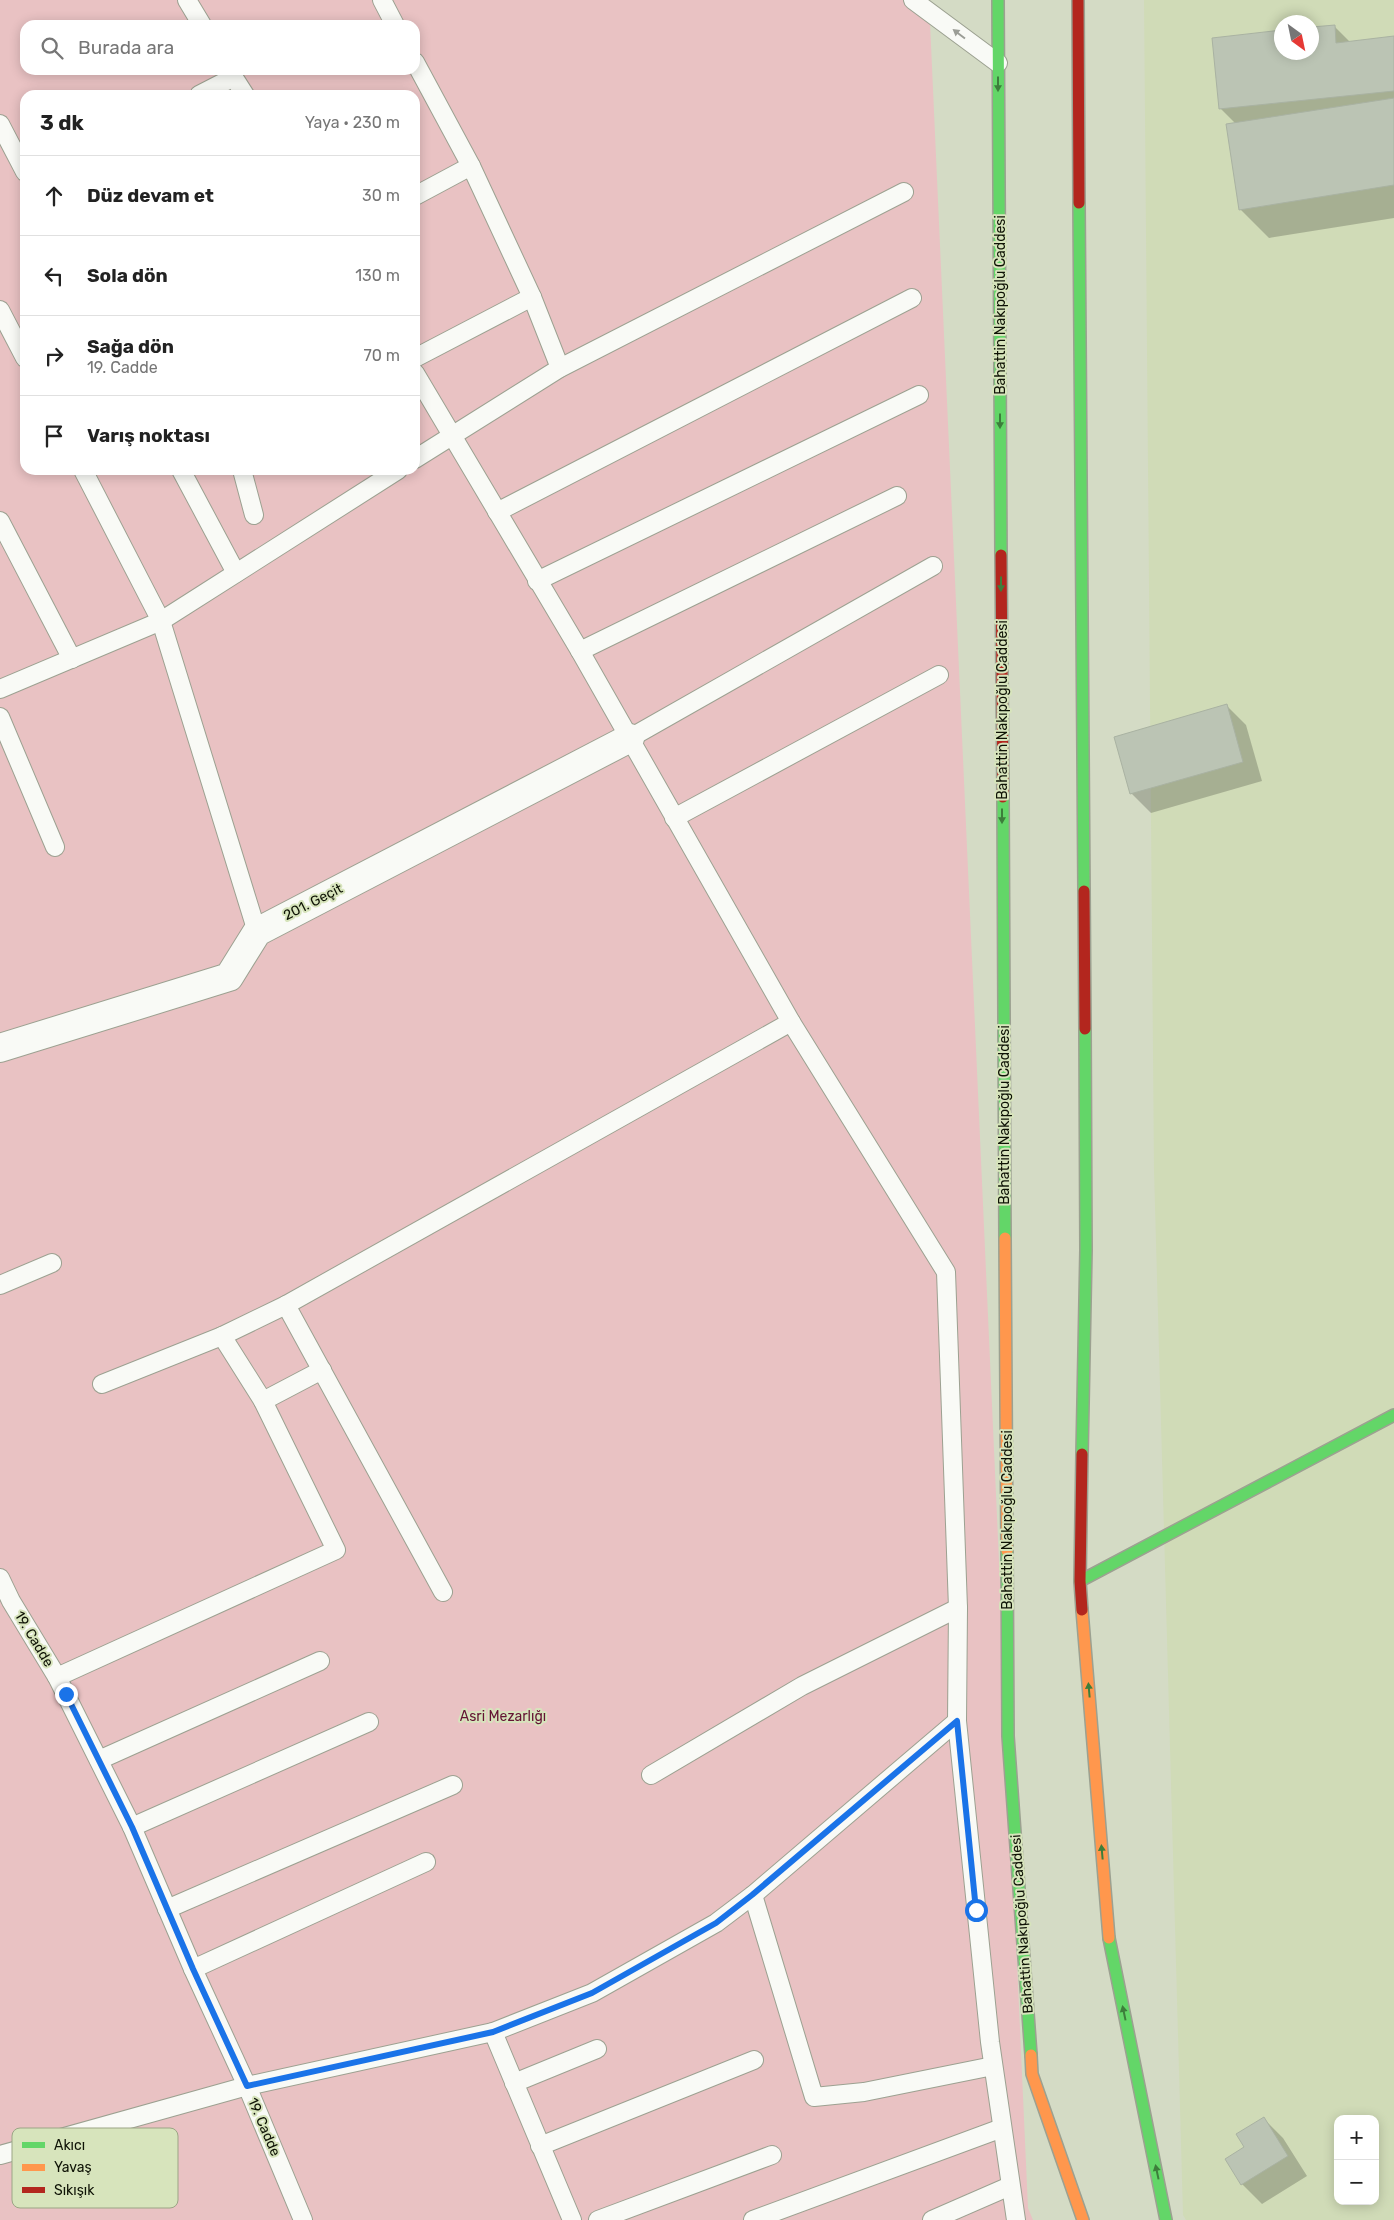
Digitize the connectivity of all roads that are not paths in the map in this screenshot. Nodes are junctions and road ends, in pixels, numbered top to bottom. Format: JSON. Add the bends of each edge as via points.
{"nodes":[{"id":1,"x":187,"y":0,"type":"edge"},
{"id":2,"x":382,"y":0,"type":"edge"},
{"id":3,"x":913,"y":0,"type":"edge"},
{"id":4,"x":998,"y":0,"type":"edge"},
{"id":5,"x":1078,"y":0,"type":"edge"},
{"id":6,"x":199,"y":20,"type":"edge"},
{"id":7,"x":392,"y":20,"type":"edge"},
{"id":8,"x":998,"y":63,"type":"junction"},
{"id":9,"x":420,"y":71,"type":"edge"},
{"id":10,"x":230,"y":75,"type":"edge"},
{"id":11,"x":233,"y":75,"type":"edge"},
{"id":12,"x":207,"y":90,"type":"edge"},
{"id":13,"x":242,"y":90,"type":"edge"},
{"id":14,"x":0,"y":124,"type":"edge"},
{"id":15,"x":20,"y":162,"type":"edge"},
{"id":16,"x":472,"y":166,"type":"junction"},
{"id":17,"x":904,"y":192,"type":"dead end"},
{"id":18,"x":420,"y":193,"type":"edge"},
{"id":19,"x":532,"y":297,"type":"junction"},
{"id":20,"x":912,"y":298,"type":"dead end"},
{"id":21,"x":0,"y":310,"type":"edge"},
{"id":22,"x":20,"y":348,"type":"edge"},
{"id":23,"x":420,"y":355,"type":"edge"},
{"id":24,"x":560,"y":368,"type":"junction"},
{"id":25,"x":420,"y":380,"type":"edge"},
{"id":26,"x":919,"y":394,"type":"dead end"},
{"id":27,"x":453,"y":435,"type":"junction"},
{"id":28,"x":420,"y":456,"type":"edge"},
{"id":29,"x":86,"y":475,"type":"edge"},
{"id":30,"x":185,"y":475,"type":"edge"},
{"id":31,"x":243,"y":475,"type":"edge"},
{"id":32,"x":390,"y":475,"type":"edge"},
{"id":33,"x":896,"y":496,"type":"dead end"},
{"id":34,"x":497,"y":512,"type":"junction"},
{"id":35,"x":254,"y":515,"type":"dead end"},
{"id":36,"x":0,"y":521,"type":"edge"},
{"id":37,"x":933,"y":566,"type":"dead end"},
{"id":38,"x":236,"y":574,"type":"junction"},
{"id":39,"x":537,"y":581,"type":"junction"},
{"id":40,"x":161,"y":622,"type":"junction"},
{"id":41,"x":580,"y":651,"type":"junction"},
{"id":42,"x":72,"y":659,"type":"junction"},
{"id":43,"x":939,"y":675,"type":"dead end"},
{"id":44,"x":0,"y":689,"type":"edge"},
{"id":45,"x":0,"y":717,"type":"edge"},
{"id":46,"x":630,"y":738,"type":"junction"},
{"id":47,"x":674,"y":818,"type":"junction"},
{"id":48,"x":55,"y":847,"type":"dead end"},
{"id":49,"x":257,"y":932,"type":"junction"},
{"id":50,"x":791,"y":1022,"type":"junction"},
{"id":51,"x":0,"y":1048,"type":"edge"},
{"id":52,"x":52,"y":1264,"type":"dead end"},
{"id":53,"x":0,"y":1285,"type":"edge"},
{"id":54,"x":286,"y":1305,"type":"junction"},
{"id":55,"x":222,"y":1336,"type":"junction"},
{"id":56,"x":322,"y":1370,"type":"junction"},
{"id":57,"x":102,"y":1384,"type":"dead end"},
{"id":58,"x":263,"y":1401,"type":"junction"},
{"id":59,"x":1394,"y":1415,"type":"edge"},
{"id":60,"x":0,"y":1578,"type":"edge"},
{"id":61,"x":1080,"y":1581,"type":"junction"},
{"id":62,"x":443,"y":1592,"type":"dead end"},
{"id":63,"x":6,"y":1603,"type":"edge"},
{"id":64,"x":958,"y":1608,"type":"junction"},
{"id":65,"x":320,"y":1661,"type":"dead end"},
{"id":66,"x":57,"y":1677,"type":"junction"},
{"id":67,"x":957,"y":1721,"type":"junction"},
{"id":68,"x":369,"y":1722,"type":"dead end"},
{"id":69,"x":99,"y":1760,"type":"junction"},
{"id":70,"x":651,"y":1774,"type":"dead end"},
{"id":71,"x":453,"y":1785,"type":"dead end"},
{"id":72,"x":132,"y":1827,"type":"junction"},
{"id":73,"x":426,"y":1862,"type":"dead end"},
{"id":74,"x":752,"y":1895,"type":"junction"},
{"id":75,"x":167,"y":1909,"type":"junction"},
{"id":76,"x":193,"y":1969,"type":"junction"},
{"id":77,"x":493,"y":2032,"type":"junction"},
{"id":78,"x":597,"y":2049,"type":"dead end"},
{"id":79,"x":754,"y":2060,"type":"dead end"},
{"id":80,"x":993,"y":2066,"type":"junction"},
{"id":81,"x":514,"y":2083,"type":"junction"},
{"id":82,"x":247,"y":2086,"type":"junction"},
{"id":83,"x":97,"y":2128,"type":"edge"},
{"id":84,"x":1002,"y":2128,"type":"junction"},
{"id":85,"x":540,"y":2146,"type":"junction"},
{"id":86,"x":772,"y":2156,"type":"dead end"},
{"id":87,"x":1010,"y":2186,"type":"junction"},
{"id":88,"x":303,"y":2220,"type":"edge"},
{"id":89,"x":572,"y":2220,"type":"edge"},
{"id":90,"x":598,"y":2220,"type":"edge"},
{"id":91,"x":753,"y":2220,"type":"edge"},
{"id":92,"x":932,"y":2220,"type":"edge"},
{"id":93,"x":1016,"y":2220,"type":"edge"},
{"id":94,"x":1083,"y":2220,"type":"edge"},
{"id":95,"x":1166,"y":2220,"type":"edge"}],
"edges":[{"from":1,"to":6,"type":"lane"},
{"from":2,"to":7,"type":"lane"},
{"from":8,"to":3,"type":"lane","one_way":true},
{"from":4,"to":8,"type":"main road","name":"Bahattin Nakıpoğlu Caddesi"},
{"from":5,"to":61,"type":"main road","via":[[1086,1250]]},
{"from":8,"to":94,"type":"main road","name":"Bahattin Nakıpoğlu Caddesi","one_way":true,"via":[[1008,1736],[1032,2074]]},
{"from":9,"to":16,"type":"lane"},
{"from":10,"to":12,"type":"lane"},
{"from":11,"to":13,"type":"lane"},
{"from":14,"to":15,"type":"lane"},
{"from":16,"to":18,"type":"lane"},
{"from":16,"to":19,"type":"lane"},
{"from":17,"to":24,"type":"lane"},
{"from":19,"to":23,"type":"lane"},
{"from":19,"to":24,"type":"lane"},
{"from":20,"to":34,"type":"lane"},
{"from":21,"to":22,"type":"lane"},
{"from":24,"to":27,"type":"lane"},
{"from":25,"to":27,"type":"lane"},
{"from":26,"to":39,"type":"lane"},
{"from":27,"to":28,"type":"lane"},
{"from":27,"to":34,"type":"lane"},
{"from":29,"to":40,"type":"lane"},
{"from":30,"to":38,"type":"lane"},
{"from":31,"to":35,"type":"lane"},
{"from":32,"to":38,"type":"lane"},
{"from":33,"to":41,"type":"lane"},
{"from":34,"to":39,"type":"lane"},
{"from":36,"to":42,"type":"lane"},
{"from":37,"to":46,"type":"lane"},
{"from":38,"to":40,"type":"lane"},
{"from":39,"to":41,"type":"lane"},
{"from":40,"to":42,"type":"lane"},
{"from":40,"to":49,"type":"lane"},
{"from":41,"to":46,"type":"lane"},
{"from":42,"to":44,"type":"lane"},
{"from":43,"to":47,"type":"lane"},
{"from":45,"to":48,"type":"lane"},
{"from":46,"to":47,"type":"lane"},
{"from":46,"to":49,"type":"street","name":"201. Geçit"},
{"from":47,"to":50,"type":"lane"},
{"from":49,"to":51,"type":"street","via":[[229,977]]},
{"from":50,"to":54,"type":"lane"},
{"from":50,"to":64,"type":"lane","via":[[946,1272]]},
{"from":52,"to":53,"type":"lane"},
{"from":54,"to":55,"type":"lane"},
{"from":54,"to":56,"type":"lane"},
{"from":55,"to":57,"type":"lane"},
{"from":55,"to":58,"type":"lane"},
{"from":56,"to":58,"type":"lane"},
{"from":56,"to":62,"type":"lane"},
{"from":58,"to":66,"type":"lane","via":[[336,1550]]},
{"from":59,"to":61,"type":"main road"},
{"from":60,"to":63,"type":"lane","name":"19. Cadde"},
{"from":95,"to":61,"type":"main road","one_way":true,"via":[[1110,1946]]},
{"from":63,"to":66,"type":"lane","name":"19. Cadde"},
{"from":64,"to":67,"type":"lane"},
{"from":64,"to":70,"type":"lane","via":[[802,1686]]},
{"from":65,"to":69,"type":"lane"},
{"from":66,"to":69,"type":"lane","name":"19. Cadde"},
{"from":67,"to":74,"type":"lane"},
{"from":67,"to":80,"type":"lane"},
{"from":68,"to":72,"type":"lane"},
{"from":69,"to":72,"type":"lane","name":"19. Cadde"},
{"from":71,"to":75,"type":"lane"},
{"from":72,"to":75,"type":"lane","name":"19. Cadde"},
{"from":73,"to":76,"type":"lane"},
{"from":74,"to":77,"type":"lane","via":[[716,1923],[592,1993]]},
{"from":74,"to":80,"type":"lane","via":[[814,2097],[864,2092]]},
{"from":75,"to":76,"type":"lane","name":"19. Cadde"},
{"from":76,"to":82,"type":"lane","name":"19. Cadde"},
{"from":77,"to":81,"type":"lane"},
{"from":77,"to":82,"type":"lane"},
{"from":78,"to":81,"type":"lane"},
{"from":79,"to":85,"type":"lane"},
{"from":80,"to":84,"type":"lane"},
{"from":81,"to":85,"type":"lane"},
{"from":82,"to":83,"type":"lane"},
{"from":82,"to":88,"type":"lane","name":"19. Cadde"},
{"from":84,"to":87,"type":"lane"},
{"from":84,"to":91,"type":"lane"},
{"from":85,"to":89,"type":"lane"},
{"from":86,"to":90,"type":"lane"},
{"from":87,"to":92,"type":"lane"},
{"from":87,"to":93,"type":"lane"}]}
